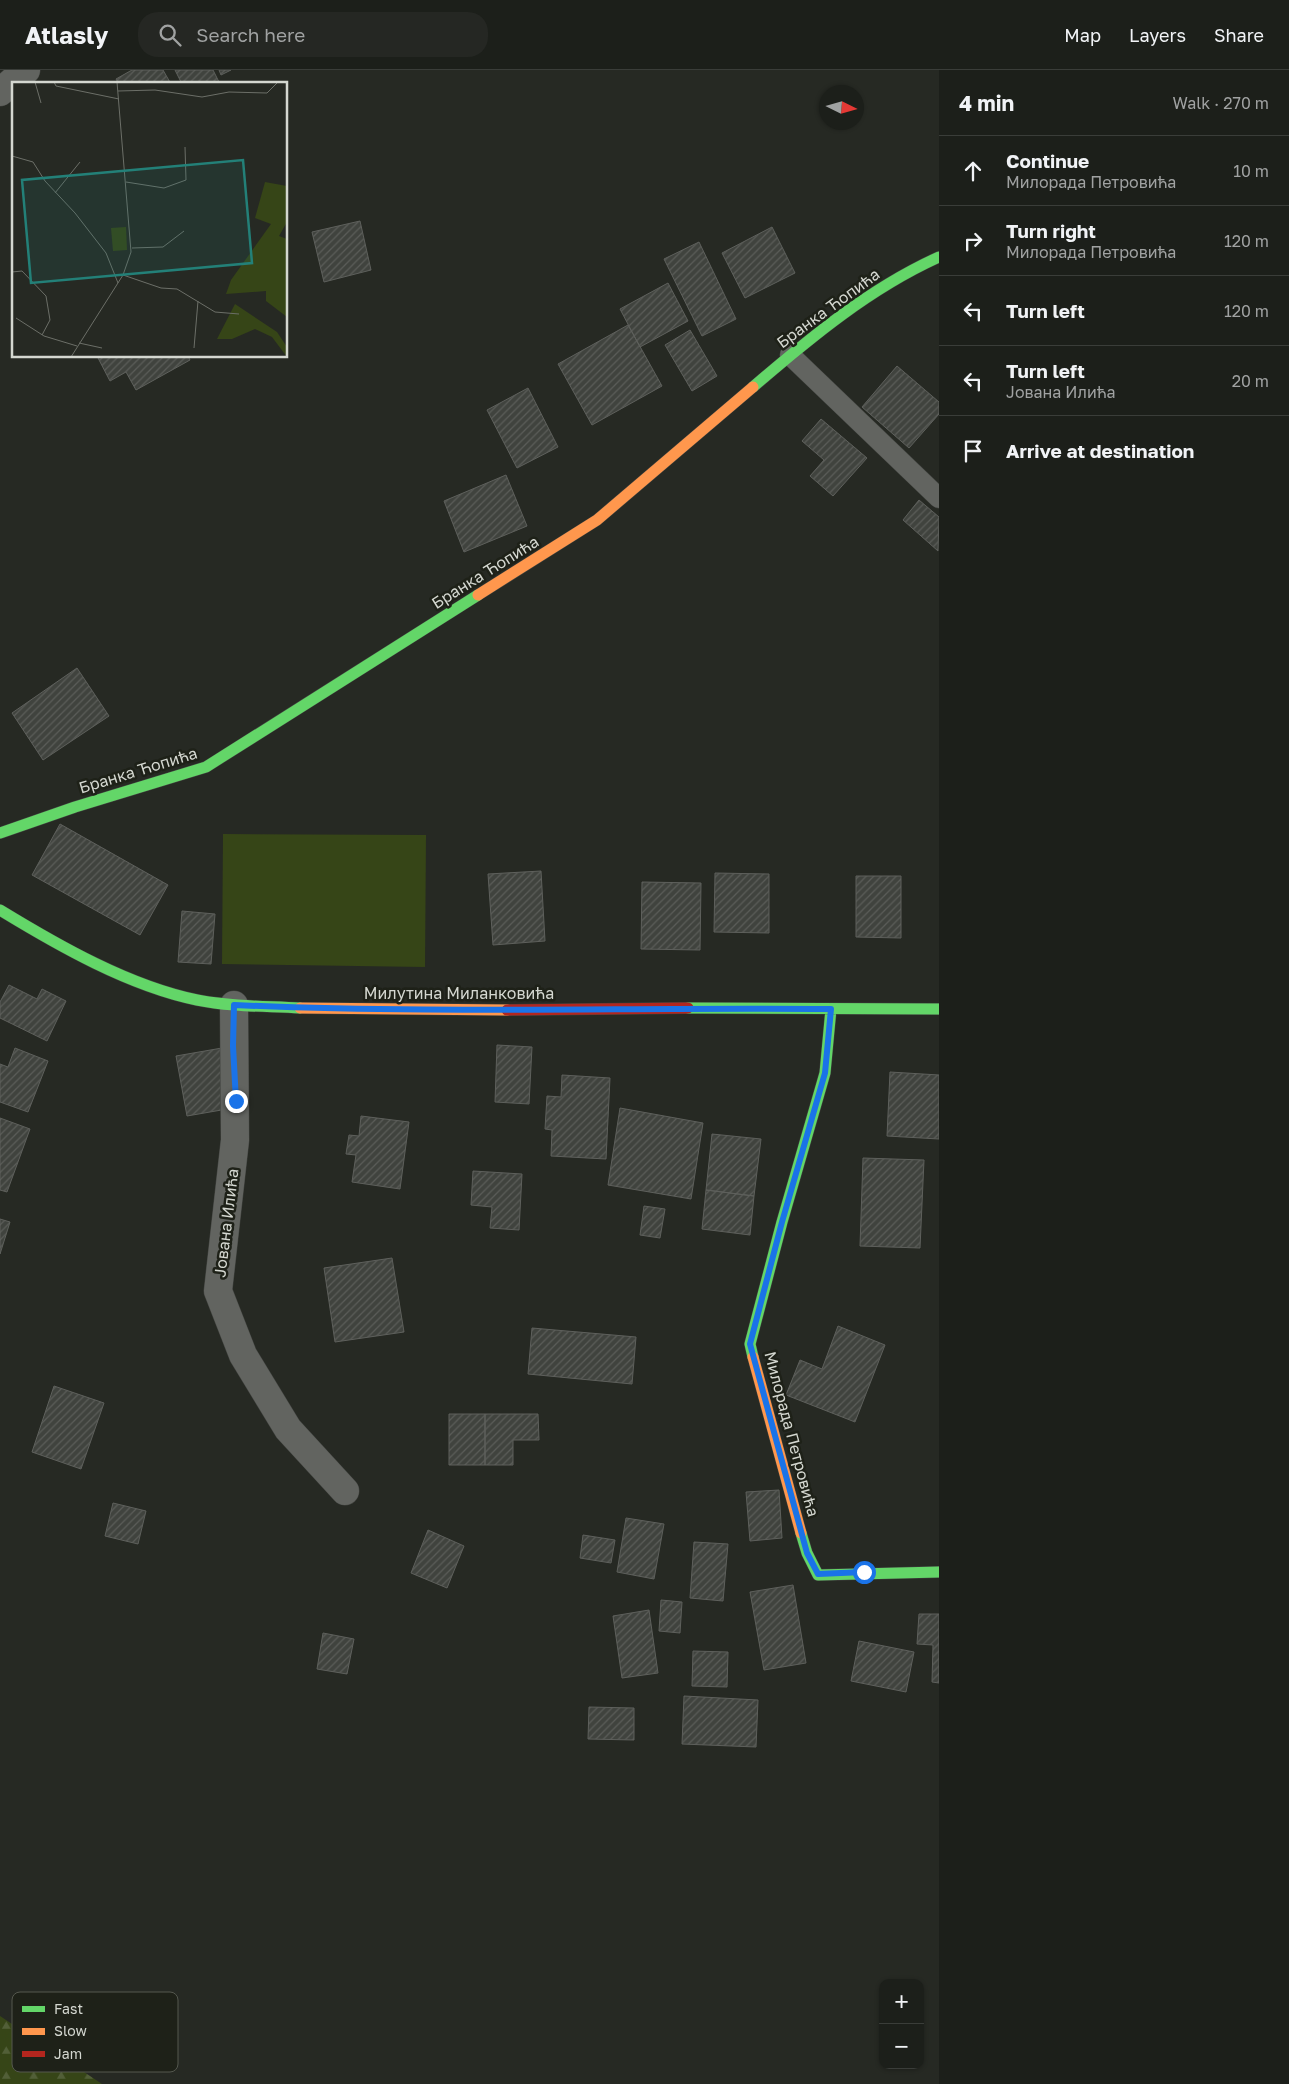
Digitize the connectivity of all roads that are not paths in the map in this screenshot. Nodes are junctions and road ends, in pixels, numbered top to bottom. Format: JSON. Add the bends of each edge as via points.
{"nodes":[{"id":1,"x":26,"y":70,"type":"edge"},
{"id":2,"x":0,"y":92,"type":"edge"},
{"id":3,"x":939,"y":256,"type":"edge"},
{"id":4,"x":790,"y":355,"type":"junction"},
{"id":5,"x":939,"y":498,"type":"edge"},
{"id":6,"x":0,"y":833,"type":"edge"},
{"id":7,"x":0,"y":910,"type":"edge"},
{"id":8,"x":234,"y":1005,"type":"junction"},
{"id":9,"x":831,"y":1009,"type":"junction"},
{"id":10,"x":939,"y":1009,"type":"edge"},
{"id":11,"x":345,"y":1491,"type":"dead end"},
{"id":12,"x":939,"y":1572,"type":"edge"}],
"edges":[{"from":1,"to":2,"type":"street"},
{"from":3,"to":4,"type":"street","name":"Бранка Ћопића","via":[[906,272]]},
{"from":4,"to":5,"type":"lane"},
{"from":4,"to":6,"type":"street","name":"Бранка Ћопића","via":[[597,520],[206,767]]},
{"from":7,"to":8,"type":"street","name":"Милутина Миланковића","via":[[49,940],[109,970],[168,992]]},
{"from":8,"to":9,"type":"street","name":"Милутина Миланковића","via":[[531,1010]]},
{"from":8,"to":11,"type":"street","name":"Јована Илића","via":[[235,1140],[218,1291],[243,1355],[288,1429]]},
{"from":9,"to":10,"type":"street","name":"Милутина Миланковића"},
{"from":9,"to":12,"type":"street","name":"Милорада Петровића","via":[[825,1073],[750,1344],[807,1553],[818,1574]]}]}
